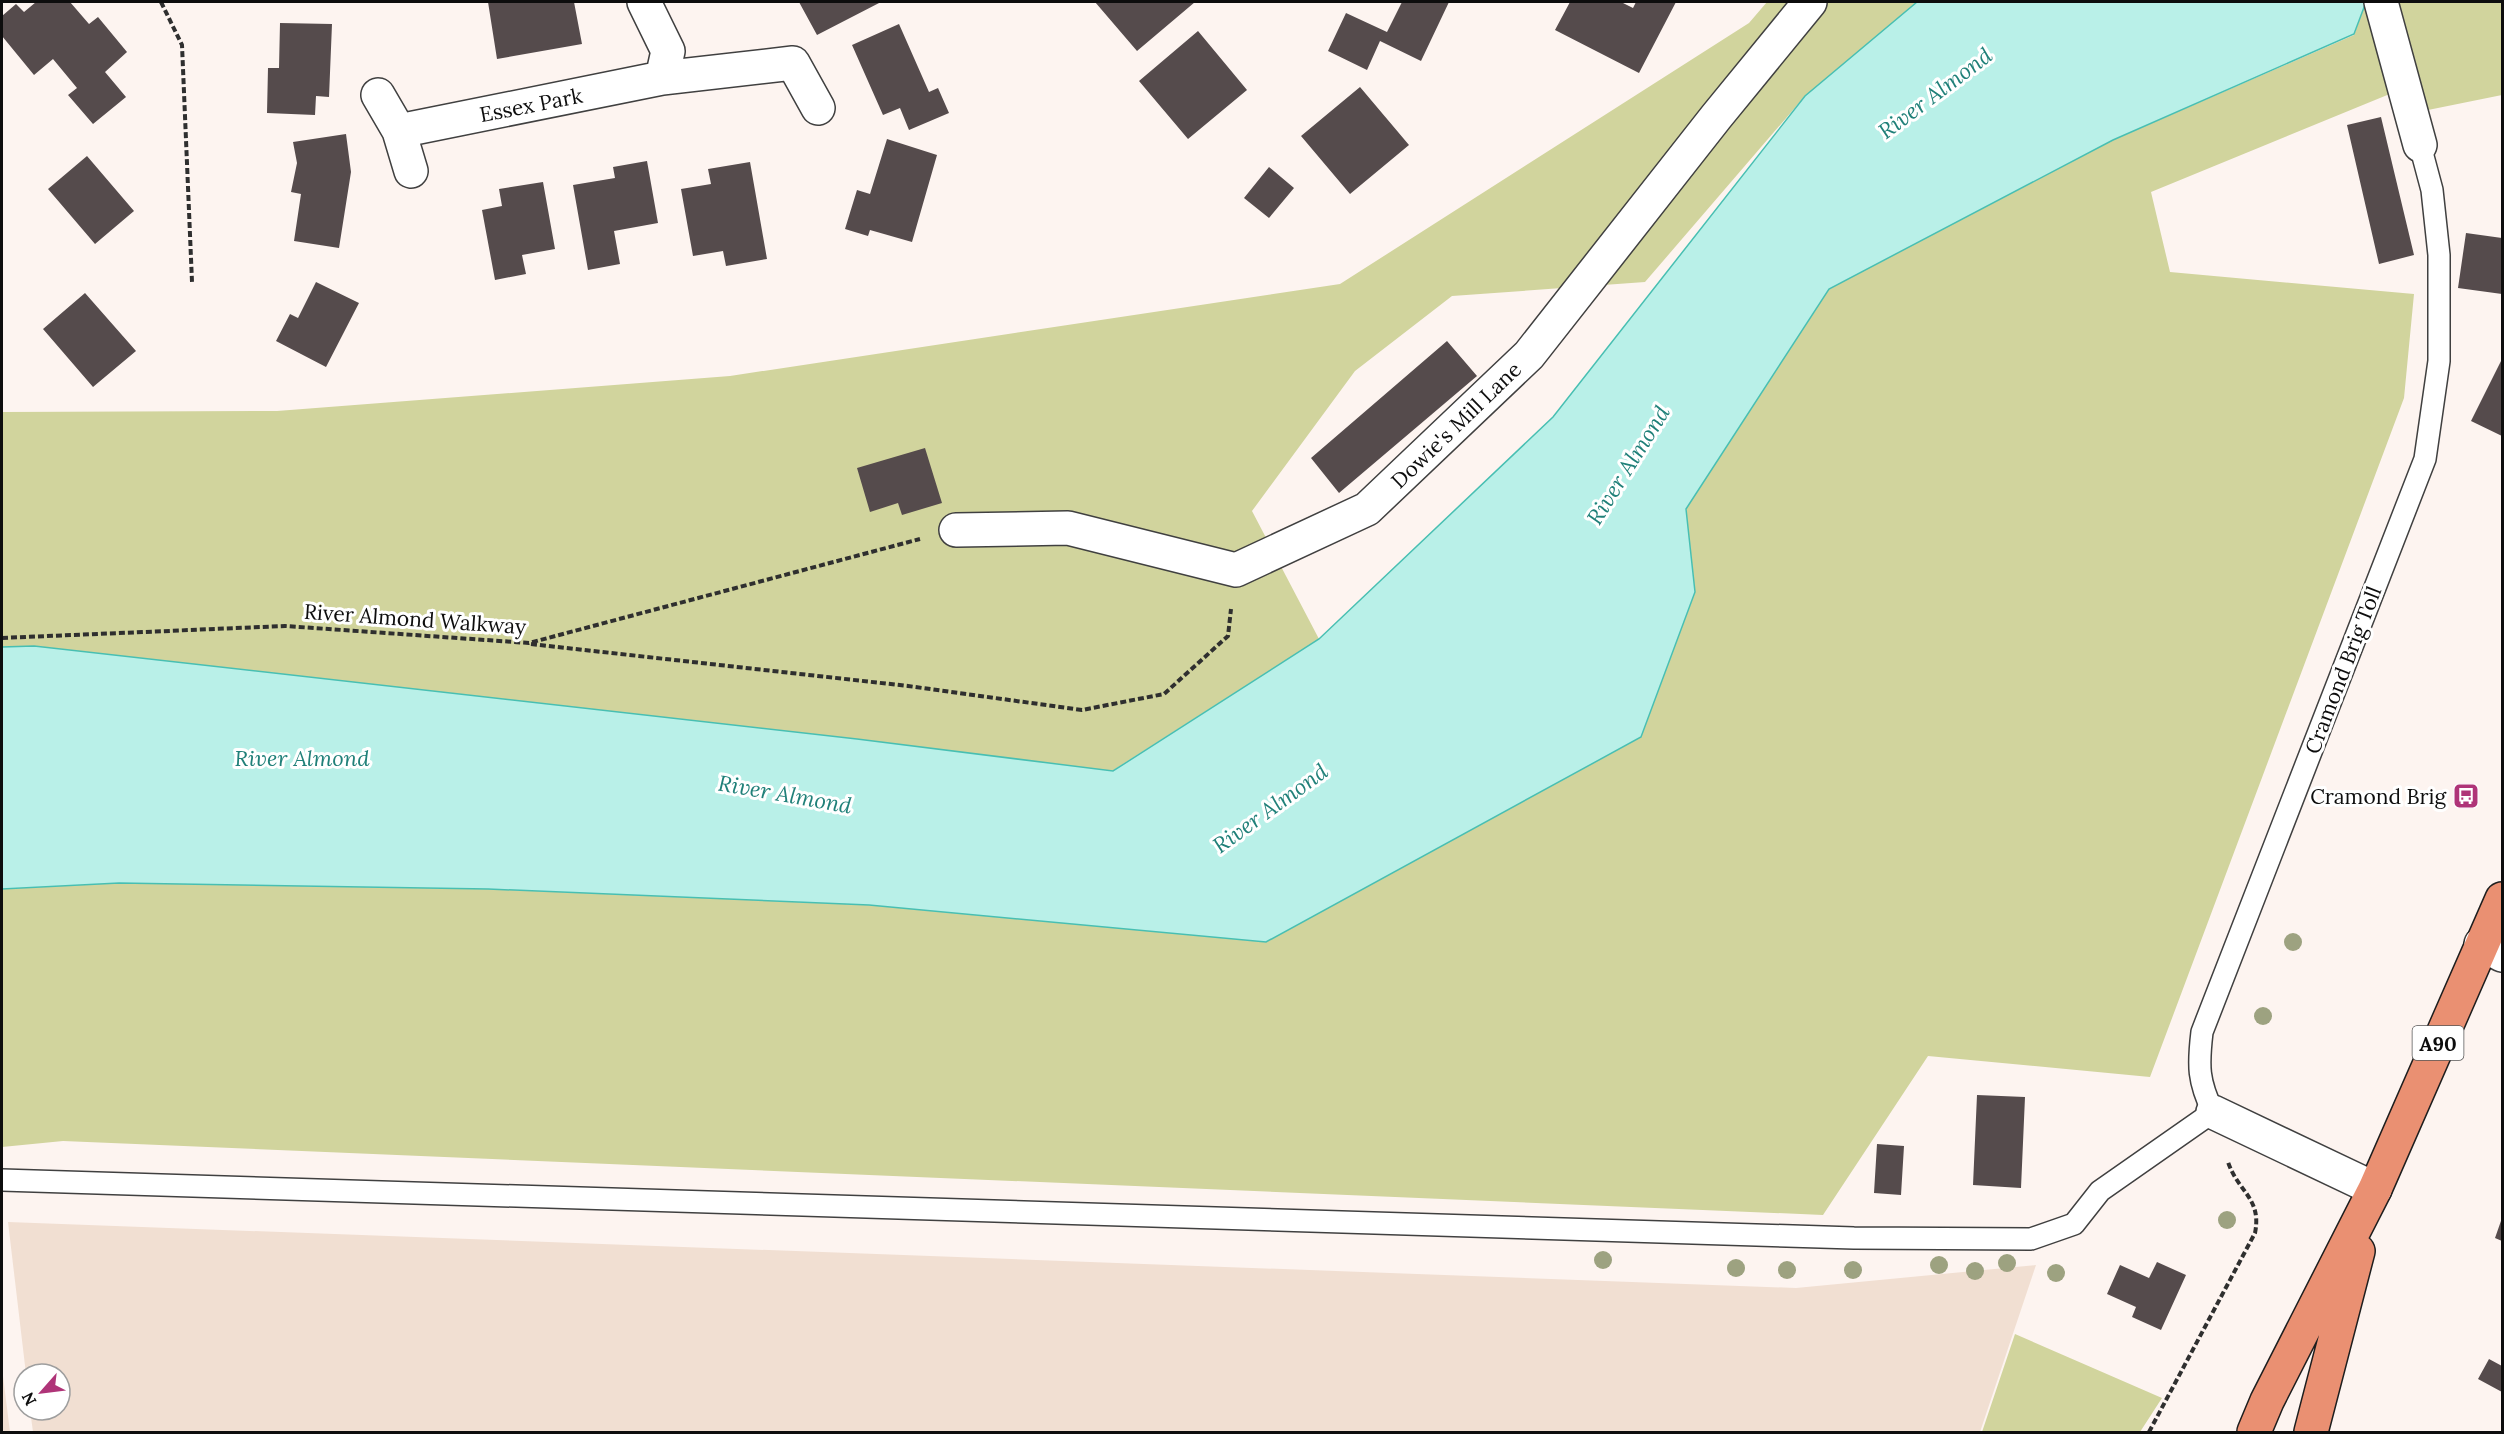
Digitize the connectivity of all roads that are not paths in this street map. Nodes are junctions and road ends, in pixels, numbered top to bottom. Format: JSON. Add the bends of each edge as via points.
{"nodes":[{"id":1,"x":644,"y":2,"type":"edge"},
{"id":2,"x":1810,"y":2,"type":"edge"},
{"id":3,"x":2381,"y":2,"type":"edge"},
{"id":4,"x":662,"y":78,"type":"junction"},
{"id":5,"x":378,"y":95,"type":"dead end"},
{"id":6,"x":818,"y":108,"type":"dead end"},
{"id":7,"x":399,"y":131,"type":"junction"},
{"id":8,"x":2420,"y":145,"type":"joint"},
{"id":9,"x":411,"y":171,"type":"dead end"},
{"id":10,"x":956,"y":530,"type":"road end"},
{"id":11,"x":2502,"y":899,"type":"edge"},
{"id":12,"x":2492,"y":949,"type":"edge"},
{"id":13,"x":2216,"y":1114,"type":"junction"},
{"id":14,"x":2,"y":1180,"type":"edge"},
{"id":15,"x":2375,"y":1189,"type":"junction"},
{"id":16,"x":2254,"y":1432,"type":"edge"},
{"id":17,"x":2311,"y":1432,"type":"edge"}],
"edges":[{"from":1,"to":4,"type":"street","via":[[668,51]]},
{"from":2,"to":10,"type":"street","name":"Dowie's Mill Lane","via":[[1529,355],[1367,509],[1236,570],[1068,528]]},
{"from":3,"to":8,"type":"street"},
{"from":4,"to":6,"type":"street","name":"Essex Park","via":[[793,63]]},
{"from":4,"to":7,"type":"street","name":"Essex Park"},
{"from":5,"to":7,"type":"street"},
{"from":7,"to":9,"type":"street"},
{"from":8,"to":13,"type":"lane","name":"Cramond Brig Toll","via":[[2432,190],[2439,255],[2439,361],[2425,459],[2202,1032],[2201,1088]]},
{"from":11,"to":12,"type":"main road","number":"A90"},
{"from":12,"to":15,"type":"main road","number":"A90"},
{"from":13,"to":14,"type":"lane","via":[[2100,1191],[2074,1224],[2031,1239],[1840,1237]]},
{"from":13,"to":15,"type":"street"},
{"from":15,"to":16,"type":"main road","number":"A90"},
{"from":15,"to":17,"type":"main road","number":"A90"}]}
